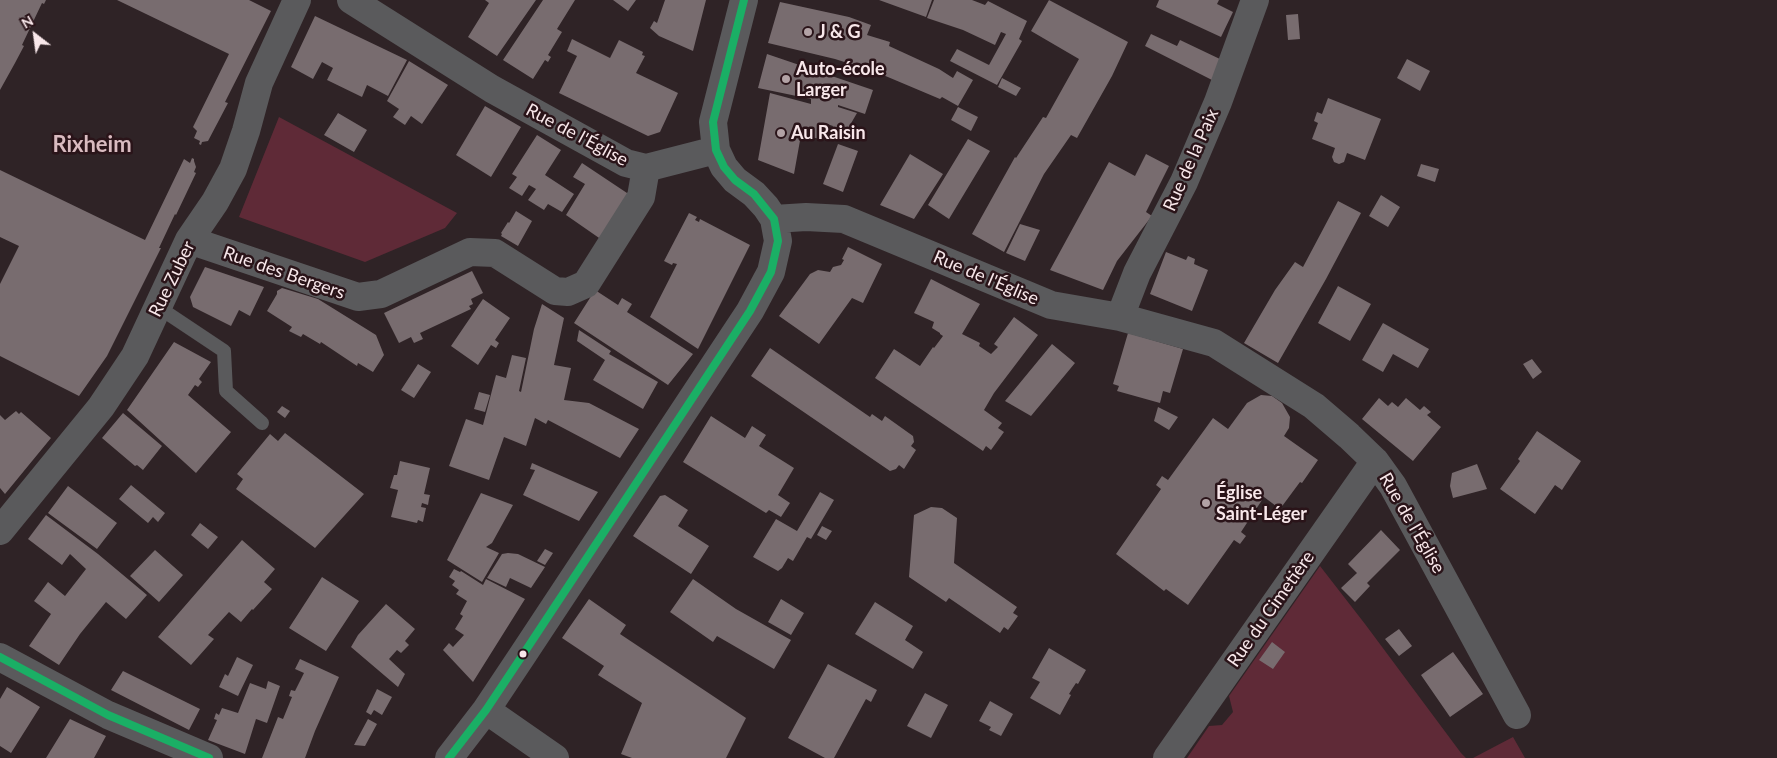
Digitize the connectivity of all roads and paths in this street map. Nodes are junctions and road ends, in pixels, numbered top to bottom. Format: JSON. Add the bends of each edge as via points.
{"nodes":[{"id":1,"x":298,"y":0,"type":"edge"},
{"id":2,"x":351,"y":0,"type":"edge"},
{"id":3,"x":744,"y":0,"type":"edge"},
{"id":4,"x":1255,"y":0,"type":"edge"},
{"id":5,"x":716,"y":150,"type":"junction"},
{"id":6,"x":646,"y":168,"type":"junction"},
{"id":7,"x":774,"y":219,"type":"junction"},
{"id":8,"x":189,"y":240,"type":"junction"},
{"id":9,"x":158,"y":307,"type":"junction"},
{"id":10,"x":1120,"y":317,"type":"junction"},
{"id":11,"x":262,"y":423,"type":"dead end"},
{"id":12,"x":1375,"y":461,"type":"junction"},
{"id":13,"x":0,"y":532,"type":"edge"},
{"id":14,"x":0,"y":657,"type":"edge"},
{"id":15,"x":486,"y":710,"type":"junction"},
{"id":16,"x":1517,"y":715,"type":"dead end"},
{"id":17,"x":209,"y":758,"type":"edge"},
{"id":18,"x":449,"y":758,"type":"edge"},
{"id":19,"x":555,"y":758,"type":"edge"},
{"id":20,"x":1167,"y":758,"type":"edge"}],
"edges":[{"from":1,"to":8,"type":"street","name":"Rue Zuber","via":[[259,83],[233,169]]},
{"from":2,"to":6,"type":"street","name":"Rue de l'Église","via":[[492,89],[626,163]]},
{"from":3,"to":5,"type":"street","via":[[714,122]]},
{"from":4,"to":10,"type":"street","name":"Rue de la Paix","via":[[1192,164],[1137,273]]},
{"from":5,"to":6,"type":"street","name":"Rue de l'Église"},
{"from":5,"to":7,"type":"street","via":[[724,167],[754,194]]},
{"from":6,"to":8,"type":"street","name":"Rue des Bergers","via":[[641,197],[586,284],[568,292],[555,291],[495,253],[470,252],[381,294],[358,297]]},
{"from":7,"to":10,"type":"street","name":"Rue de l'Église","via":[[844,219],[1051,305]]},
{"from":7,"to":15,"type":"street","via":[[778,241],[771,272],[750,312]]},
{"from":8,"to":9,"type":"street","name":"Rue Zuber"},
{"from":9,"to":11,"type":"lane","via":[[224,351],[226,391]]},
{"from":9,"to":13,"type":"street","name":"Rue Zuber","via":[[135,356],[101,407]]},
{"from":10,"to":12,"type":"street","name":"Rue de l'Église","via":[[1214,343],[1314,406]]},
{"from":12,"to":16,"type":"street","name":"Rue de l'Église","via":[[1393,486]]},
{"from":12,"to":20,"type":"street","name":"Rue du Cimetière"},
{"from":14,"to":17,"type":"street","via":[[108,715]]},
{"from":15,"to":18,"type":"street"},
{"from":15,"to":19,"type":"street"}]}
